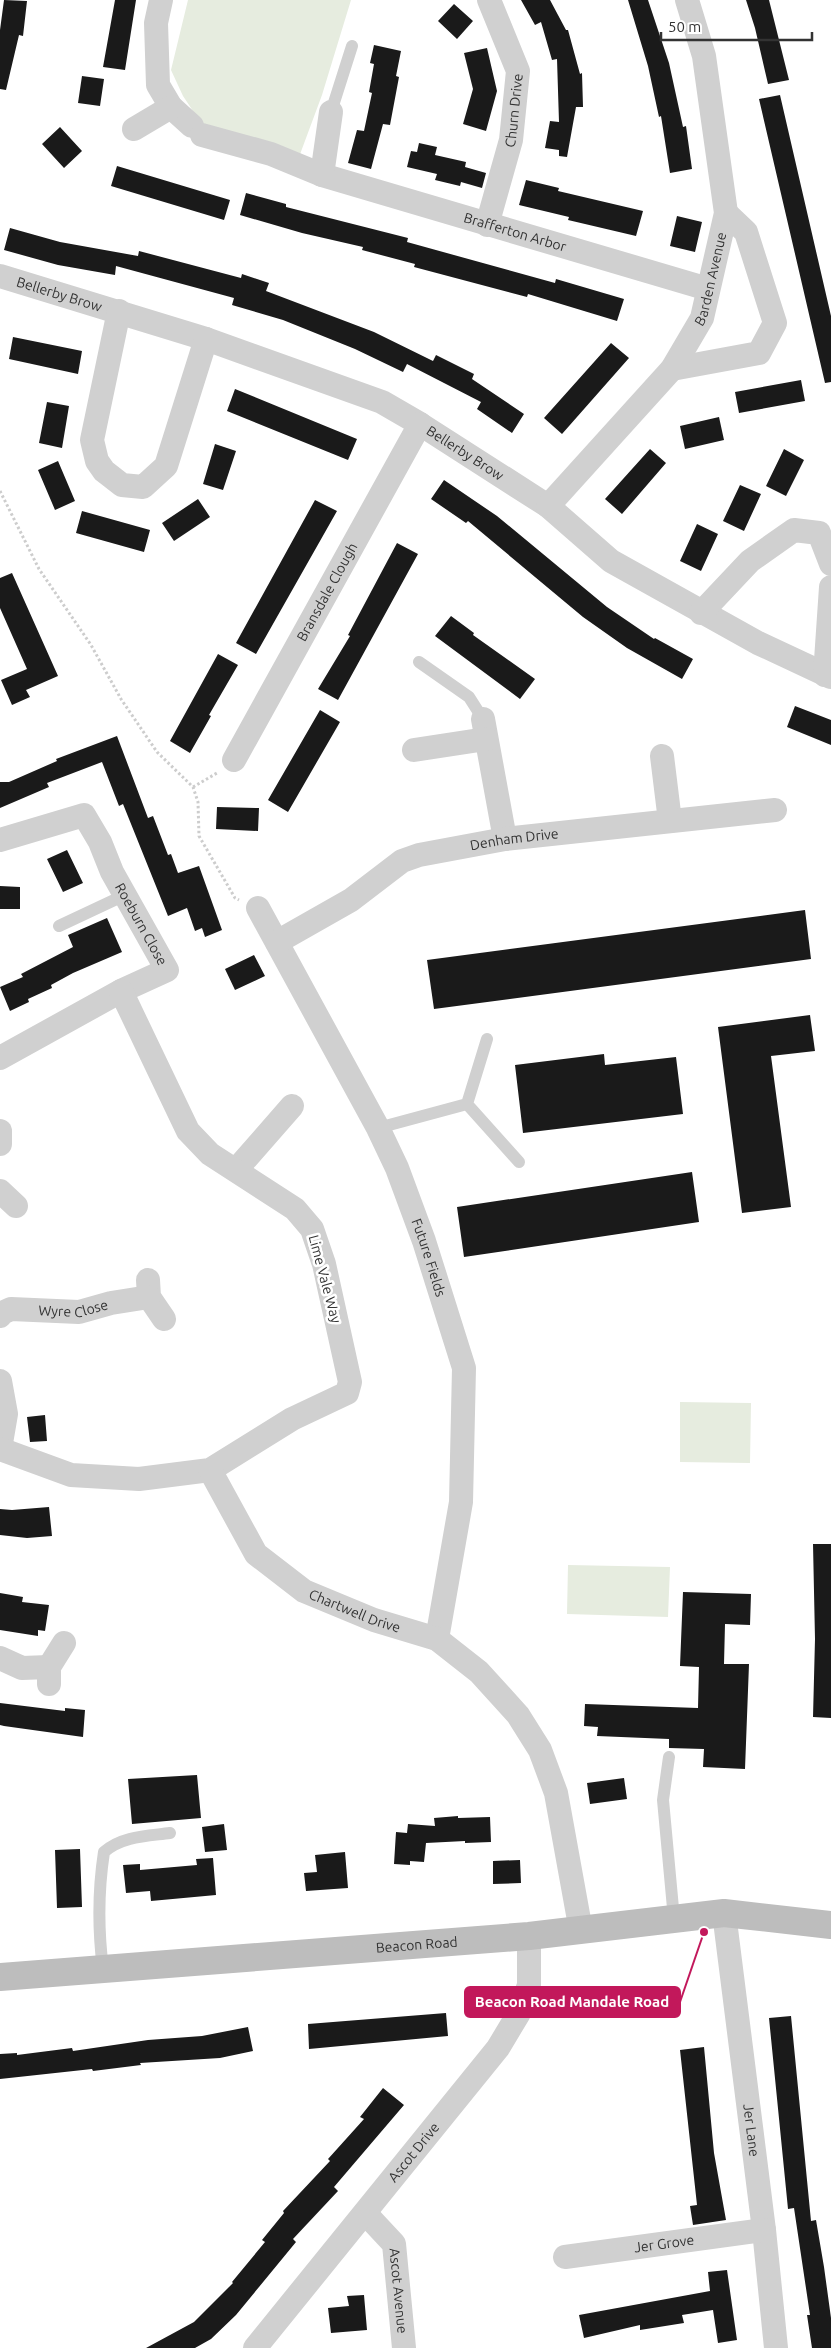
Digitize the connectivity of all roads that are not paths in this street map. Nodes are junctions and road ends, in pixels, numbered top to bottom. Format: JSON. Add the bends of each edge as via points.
{"nodes":[{"id":1,"x":161,"y":0,"type":"edge"},
{"id":2,"x":489,"y":0,"type":"edge"},
{"id":3,"x":687,"y":0,"type":"edge"},
{"id":4,"x":352,"y":46,"type":"dead end"},
{"id":5,"x":171,"y":107,"type":"junction"},
{"id":6,"x":331,"y":112,"type":"joint"},
{"id":7,"x":134,"y":129,"type":"dead end"},
{"id":8,"x":322,"y":175,"type":"junction"},
{"id":9,"x":726,"y":213,"type":"junction"},
{"id":10,"x":487,"y":225,"type":"junction"},
{"id":11,"x":0,"y":276,"type":"edge"},
{"id":12,"x":708,"y":289,"type":"junction"},
{"id":13,"x":119,"y":311,"type":"junction"},
{"id":14,"x":206,"y":339,"type":"junction"},
{"id":15,"x":672,"y":369,"type":"junction"},
{"id":16,"x":420,"y":424,"type":"junction"},
{"id":17,"x":548,"y":506,"type":"junction"},
{"id":18,"x":831,"y":564,"type":"edge"},
{"id":19,"x":831,"y":587,"type":"edge"},
{"id":20,"x":702,"y":612,"type":"junction"},
{"id":21,"x":419,"y":662,"type":"dead end"},
{"id":22,"x":828,"y":676,"type":"edge"},
{"id":23,"x":484,"y":729,"type":"junction"},
{"id":24,"x":414,"y":750,"type":"dead end"},
{"id":25,"x":662,"y":756,"type":"dead end"},
{"id":26,"x":234,"y":760,"type":"road end"},
{"id":27,"x":775,"y":810,"type":"dead end"},
{"id":28,"x":670,"y":821,"type":"junction"},
{"id":29,"x":506,"y":839,"type":"junction"},
{"id":30,"x":0,"y":840,"type":"edge"},
{"id":31,"x":125,"y":895,"type":"junction"},
{"id":32,"x":258,"y":908,"type":"road end"},
{"id":33,"x":58,"y":926,"type":"dead end"},
{"id":34,"x":277,"y":942,"type":"junction"},
{"id":35,"x":121,"y":991,"type":"junction"},
{"id":36,"x":487,"y":1039,"type":"dead end"},
{"id":37,"x":0,"y":1058,"type":"edge"},
{"id":38,"x":467,"y":1104,"type":"junction"},
{"id":39,"x":292,"y":1106,"type":"dead end"},
{"id":40,"x":378,"y":1128,"type":"junction"},
{"id":41,"x":0,"y":1131,"type":"edge"},
{"id":42,"x":0,"y":1144,"type":"edge"},
{"id":43,"x":519,"y":1162,"type":"dead end"},
{"id":44,"x":236,"y":1170,"type":"junction"},
{"id":45,"x":0,"y":1316,"type":"edge"},
{"id":46,"x":164,"y":1318,"type":"dead end"},
{"id":47,"x":0,"y":1381,"type":"edge"},
{"id":48,"x":0,"y":1449,"type":"edge"},
{"id":49,"x":210,"y":1470,"type":"junction"},
{"id":50,"x":437,"y":1639,"type":"junction"},
{"id":51,"x":64,"y":1643,"type":"dead end"},
{"id":52,"x":0,"y":1658,"type":"edge"},
{"id":53,"x":669,"y":1757,"type":"dead end"},
{"id":54,"x":170,"y":1833,"type":"dead end"},
{"id":55,"x":724,"y":1913,"type":"junction"},
{"id":56,"x":674,"y":1919,"type":"junction"},
{"id":57,"x":831,"y":1925,"type":"edge"},
{"id":58,"x":581,"y":1931,"type":"junction"},
{"id":59,"x":529,"y":1936,"type":"junction"},
{"id":60,"x":104,"y":1969,"type":"junction"},
{"id":61,"x":0,"y":1977,"type":"edge"},
{"id":62,"x":366,"y":2214,"type":"junction"},
{"id":63,"x":764,"y":2230,"type":"junction"},
{"id":64,"x":565,"y":2257,"type":"dead end"},
{"id":65,"x":255,"y":2348,"type":"edge"},
{"id":66,"x":404,"y":2348,"type":"edge"},
{"id":67,"x":776,"y":2348,"type":"edge"}],
"edges":[{"from":1,"to":5,"type":"street","name":"Brafferton Arbor","via":[[156,23],[158,85]]},
{"from":2,"to":10,"type":"street","name":"Churn Drive","via":[[518,71],[511,140]]},
{"from":3,"to":9,"type":"street","name":"Barden Avenue","via":[[704,56]]},
{"from":4,"to":6,"type":"lane"},
{"from":5,"to":7,"type":"street"},
{"from":5,"to":8,"type":"street","name":"Brafferton Arbor","via":[[197,130]]},
{"from":6,"to":8,"type":"street"},
{"from":8,"to":10,"type":"street","name":"Brafferton Arbor"},
{"from":9,"to":12,"type":"street","name":"Barden Avenue"},
{"from":9,"to":15,"type":"street","via":[[746,232],[775,323],[759,353]]},
{"from":10,"to":12,"type":"street","name":"Brafferton Arbor"},
{"from":11,"to":13,"type":"street","name":"Bellerby Brow"},
{"from":12,"to":15,"type":"street","name":"Barden Avenue","via":[[702,318]]},
{"from":13,"to":14,"type":"street","name":"Bellerby Brow"},
{"from":13,"to":14,"type":"street","name":"Bellerby Brow","via":[[92,440],[97,462],[122,485],[143,487],[166,466]]},
{"from":14,"to":16,"type":"street","name":"Bellerby Brow","via":[[382,402]]},
{"from":15,"to":17,"type":"street","name":"Barden Avenue"},
{"from":16,"to":17,"type":"street","name":"Bellerby Brow"},
{"from":16,"to":26,"type":"street","name":"Bransdale Clough"},
{"from":17,"to":20,"type":"street","name":"Bellerby Brow","via":[[611,562]]},
{"from":18,"to":20,"type":"street","via":[[819,533],[794,530],[750,561]]},
{"from":19,"to":22,"type":"street","name":"Bellerby Brow"},
{"from":20,"to":22,"type":"street","name":"Bellerby Brow","via":[[758,644]]},
{"from":21,"to":23,"type":"lane","via":[[469,697]]},
{"from":23,"to":24,"type":"street"},
{"from":23,"to":29,"type":"street"},
{"from":25,"to":28,"type":"street"},
{"from":27,"to":28,"type":"street","name":"Denham Drive"},
{"from":28,"to":29,"type":"street","name":"Denham Drive"},
{"from":29,"to":34,"type":"street","name":"Denham Drive","via":[[402,861],[351,900]]},
{"from":30,"to":31,"type":"street","name":"Roeburn Close","via":[[84,815]]},
{"from":31,"to":33,"type":"lane"},
{"from":31,"to":35,"type":"street","name":"Roeburn Close","via":[[167,970]]},
{"from":32,"to":34,"type":"street","name":"Future Fields"},
{"from":34,"to":40,"type":"street","name":"Future Fields"},
{"from":35,"to":37,"type":"street","name":"Roeburn Close"},
{"from":35,"to":44,"type":"street","name":"Lime Vale Way","via":[[188,1131],[210,1154]]},
{"from":36,"to":38,"type":"lane"},
{"from":38,"to":40,"type":"lane"},
{"from":38,"to":43,"type":"lane"},
{"from":39,"to":44,"type":"street"},
{"from":40,"to":50,"type":"street","name":"Future Fields","via":[[397,1168],[424,1241],[464,1368],[461,1502]]},
{"from":41,"to":42,"type":"street"},
{"from":44,"to":49,"type":"street","name":"Lime Vale Way","via":[[295,1209],[312,1229],[324,1264],[350,1382],[347,1393],[292,1419]]},
{"from":45,"to":46,"type":"street","name":"Wyre Close","via":[[11,1309],[79,1312],[148,1288]]},
{"from":47,"to":48,"type":"street","via":[[6,1414]]},
{"from":48,"to":49,"type":"street","via":[[71,1475],[139,1479]]},
{"from":49,"to":50,"type":"street","name":"Chartwell Drive","via":[[256,1554],[304,1591],[374,1620]]},
{"from":50,"to":58,"type":"street","name":"Chartwell Drive","via":[[479,1672],[518,1715],[540,1750],[556,1793]]},
{"from":51,"to":52,"type":"street","via":[[49,1675]]},
{"from":53,"to":56,"type":"lane","via":[[663,1800]]},
{"from":54,"to":60,"type":"lane","via":[[124,1840],[104,1852],[99,1906]]},
{"from":55,"to":56,"type":"main road","name":"Beacon Road"},
{"from":55,"to":57,"type":"main road","name":"Beacon Road"},
{"from":55,"to":63,"type":"street","name":"Jer Lane"},
{"from":56,"to":58,"type":"main road","name":"Beacon Road"},
{"from":58,"to":59,"type":"main road","name":"Beacon Road"},
{"from":59,"to":60,"type":"main road","name":"Beacon Road"},
{"from":59,"to":62,"type":"street","name":"Ascot Drive","via":[[529,1985],[519,2013],[498,2048]]},
{"from":60,"to":61,"type":"main road","name":"Beacon Road"},
{"from":62,"to":65,"type":"street","name":"Ascot Drive"},
{"from":62,"to":66,"type":"street","name":"Ascot Avenue","via":[[394,2244]]},
{"from":63,"to":64,"type":"street","name":"Jer Grove"},
{"from":63,"to":67,"type":"street","name":"Jer Lane"}]}
